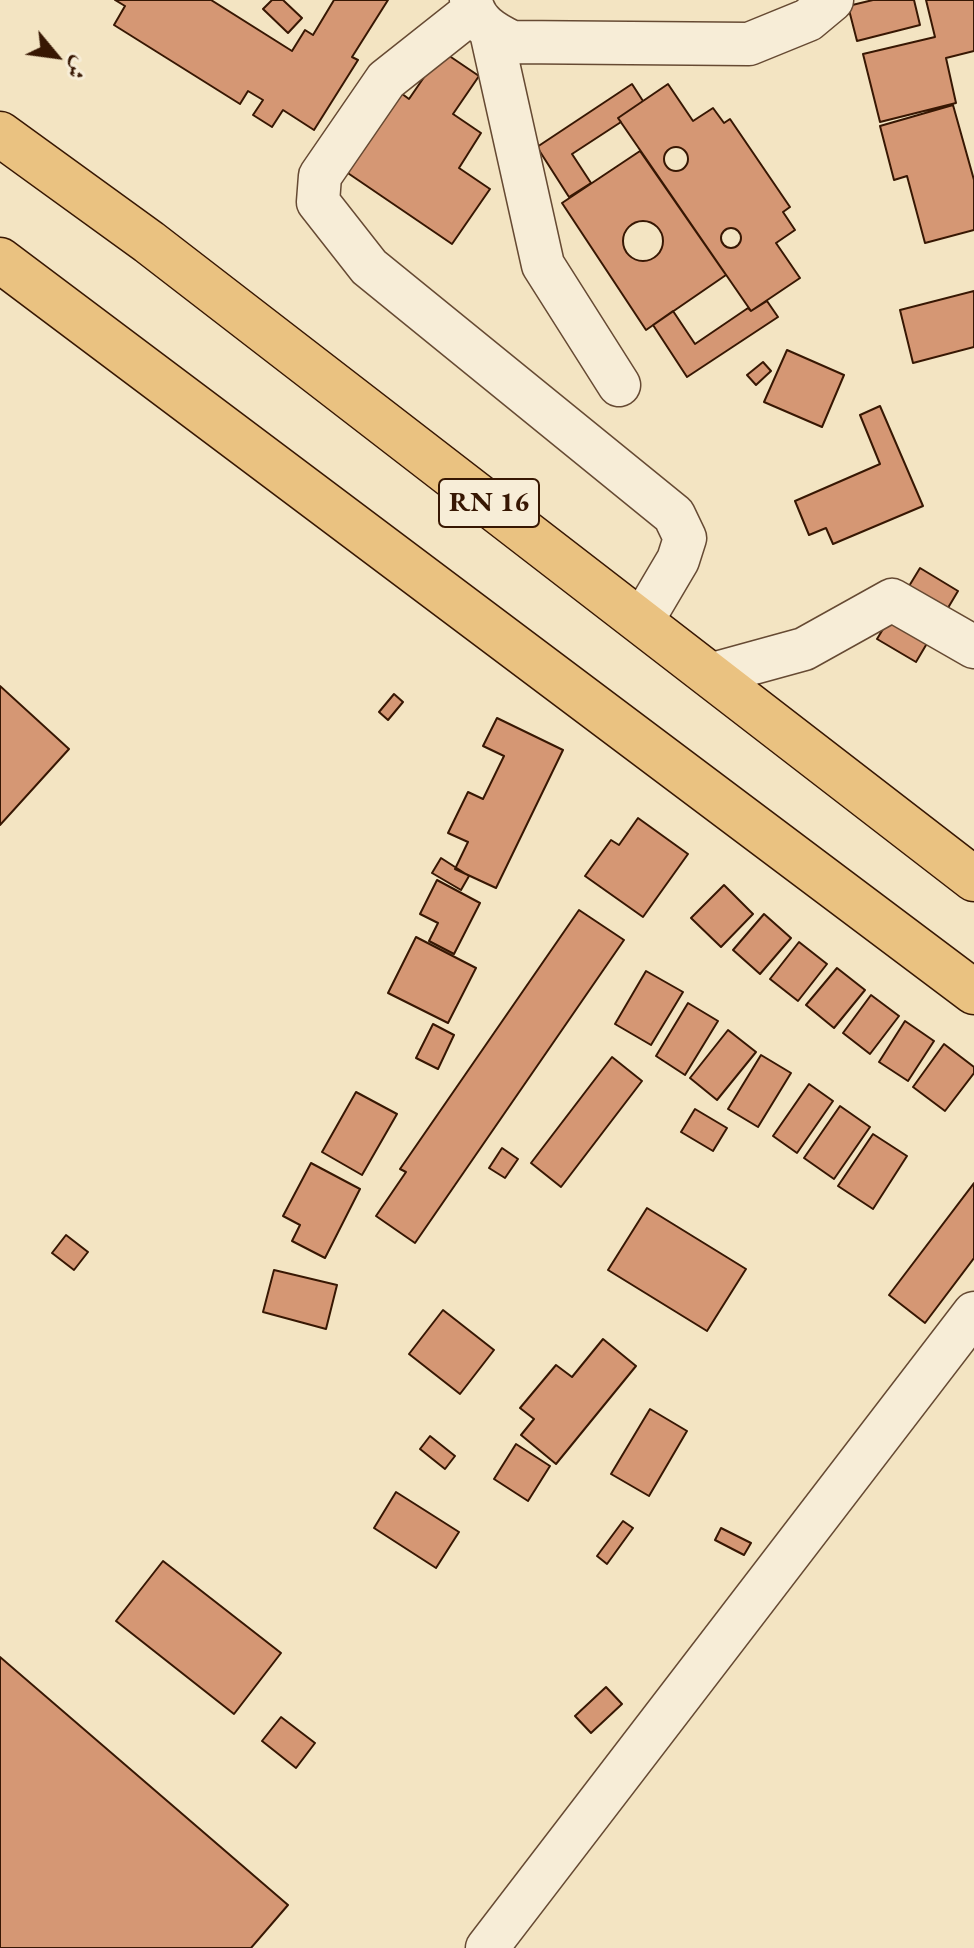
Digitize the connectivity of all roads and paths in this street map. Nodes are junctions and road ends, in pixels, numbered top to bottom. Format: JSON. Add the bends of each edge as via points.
{"nodes":[{"id":1,"x":832,"y":0,"type":"edge"},
{"id":2,"x":478,"y":14,"type":"edge"},
{"id":3,"x":0,"y":134,"type":"edge"},
{"id":4,"x":0,"y":260,"type":"edge"},
{"id":5,"x":619,"y":385,"type":"dead end"},
{"id":6,"x":642,"y":621,"type":"junction"},
{"id":7,"x":974,"y":647,"type":"edge"},
{"id":8,"x":713,"y":674,"type":"junction"},
{"id":9,"x":974,"y":879,"type":"edge"},
{"id":10,"x":974,"y":992,"type":"edge"},
{"id":11,"x":974,"y":1313,"type":"edge"},
{"id":12,"x":487,"y":1948,"type":"edge"}],
"edges":[{"from":1,"to":2,"type":"street","via":[[808,20],[749,44],[512,42]]},
{"from":2,"to":5,"type":"street","via":[[543,265]]},
{"from":2,"to":6,"type":"street","via":[[386,80],[320,176],[318,202],[369,267],[674,515],[685,538]]},
{"from":3,"to":6,"type":"highway","number":"RN 16","via":[[149,242]]},
{"from":4,"to":10,"type":"highway"},
{"from":6,"to":8,"type":"highway","number":"RN 16"},
{"from":7,"to":8,"type":"street","via":[[892,600],[804,649]]},
{"from":8,"to":9,"type":"highway","number":"RN 16"},
{"from":11,"to":12,"type":"street"}]}
